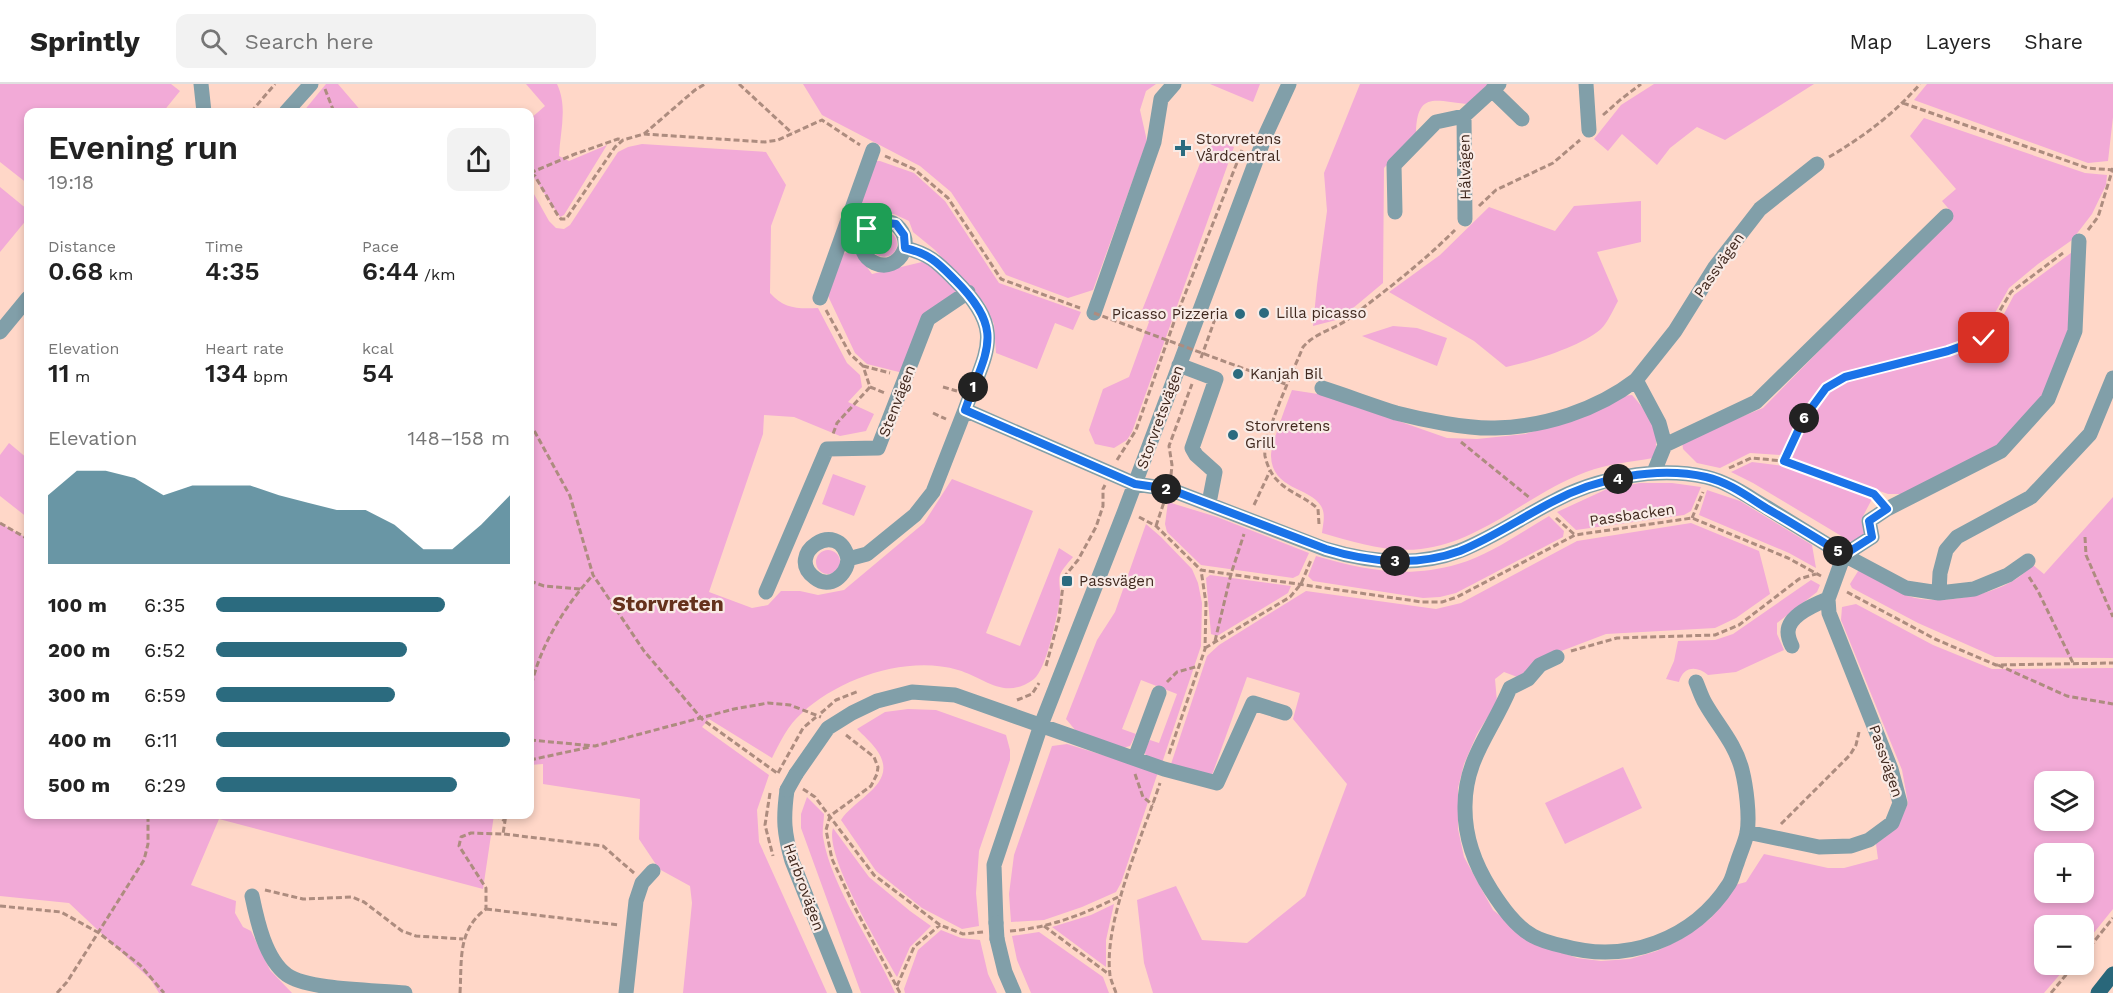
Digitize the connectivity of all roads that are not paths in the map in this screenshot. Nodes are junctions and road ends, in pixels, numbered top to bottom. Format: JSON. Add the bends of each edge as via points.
{"nodes":[{"id":1,"x":201,"y":84,"type":"edge"},
{"id":2,"x":311,"y":84,"type":"edge"},
{"id":3,"x":1289,"y":84,"type":"edge"},
{"id":4,"x":1586,"y":84,"type":"edge"},
{"id":5,"x":1165,"y":87,"type":"edge"},
{"id":6,"x":1496,"y":87,"type":"edge"},
{"id":7,"x":204,"y":108,"type":"edge"},
{"id":8,"x":290,"y":108,"type":"edge"},
{"id":9,"x":1464,"y":116,"type":"junction"},
{"id":10,"x":1522,"y":119,"type":"dead end"},
{"id":11,"x":1589,"y":130,"type":"dead end"},
{"id":12,"x":873,"y":150,"type":"road end"},
{"id":13,"x":1817,"y":164,"type":"road end"},
{"id":14,"x":853,"y":205,"type":"junction"},
{"id":15,"x":1395,"y":212,"type":"dead end"},
{"id":16,"x":1946,"y":216,"type":"dead end"},
{"id":17,"x":1465,"y":219,"type":"dead end"},
{"id":18,"x":872,"y":224,"type":"junction"},
{"id":19,"x":2079,"y":241,"type":"road end"},
{"id":20,"x":862,"y":246,"type":"junction"},
{"id":21,"x":838,"y":247,"type":"junction"},
{"id":22,"x":905,"y":248,"type":"junction"},
{"id":23,"x":968,"y":292,"type":"junction"},
{"id":24,"x":820,"y":298,"type":"road end"},
{"id":25,"x":24,"y":303,"type":"edge"},
{"id":26,"x":1094,"y":313,"type":"road end"},
{"id":27,"x":0,"y":332,"type":"edge"},
{"id":28,"x":1179,"y":365,"type":"junction"},
{"id":29,"x":2113,"y":378,"type":"edge"},
{"id":30,"x":1636,"y":380,"type":"junction"},
{"id":31,"x":1322,"y":388,"type":"dead end"},
{"id":32,"x":965,"y":410,"type":"junction"},
{"id":33,"x":1665,"y":445,"type":"junction"},
{"id":34,"x":1654,"y":472,"type":"junction"},
{"id":35,"x":1135,"y":484,"type":"junction"},
{"id":36,"x":1209,"y":503,"type":"junction"},
{"id":37,"x":786,"y":545,"type":"junction"},
{"id":38,"x":807,"y":552,"type":"junction"},
{"id":39,"x":1844,"y":555,"type":"junction"},
{"id":40,"x":848,"y":559,"type":"junction"},
{"id":41,"x":2028,"y":568,"type":"road end"},
{"id":42,"x":765,"y":592,"type":"dead end"},
{"id":43,"x":1939,"y":593,"type":"junction"},
{"id":44,"x":1828,"y":599,"type":"junction"},
{"id":45,"x":1792,"y":646,"type":"dead end"},
{"id":46,"x":1557,"y":657,"type":"road end"},
{"id":47,"x":1696,"y":682,"type":"dead end"},
{"id":48,"x":1159,"y":693,"type":"road end"},
{"id":49,"x":1285,"y":712,"type":"dead end"},
{"id":50,"x":1041,"y":725,"type":"junction"},
{"id":51,"x":1135,"y":758,"type":"junction"},
{"id":52,"x":1747,"y":832,"type":"junction"},
{"id":53,"x":653,"y":871,"type":"dead end"},
{"id":54,"x":254,"y":892,"type":"road end"},
{"id":55,"x":2113,"y":974,"type":"edge"},
{"id":56,"x":405,"y":993,"type":"edge"},
{"id":57,"x":626,"y":993,"type":"edge"},
{"id":58,"x":845,"y":993,"type":"edge"},
{"id":59,"x":1014,"y":993,"type":"edge"},
{"id":60,"x":2098,"y":993,"type":"edge"}],
"edges":[{"from":1,"to":7,"type":"street"},
{"from":2,"to":8,"type":"street"},
{"from":3,"to":28,"type":"street","name":"Storvretsvägen","via":[[1266,134]]},
{"from":4,"to":11,"type":"street"},
{"from":5,"to":26,"type":"street","via":[[1154,142]]},
{"from":6,"to":9,"type":"street","name":"Hålvägen"},
{"from":6,"to":10,"type":"street","name":"Hålvägen"},
{"from":9,"to":15,"type":"street","name":"Hålvägen","via":[[1436,122],[1394,165]]},
{"from":9,"to":17,"type":"street","name":"Hålvägen"},
{"from":12,"to":14,"type":"street"},
{"from":13,"to":30,"type":"street","name":"Passvägen","via":[[1760,210],[1715,267],[1676,331]]},
{"from":14,"to":18,"type":"street"},
{"from":14,"to":21,"type":"street"},
{"from":16,"to":33,"type":"street","via":[[1756,402]]},
{"from":18,"to":20,"type":"street","via":[[865,232]]},
{"from":18,"to":22,"type":"street","via":[[896,224],[904,235]]},
{"from":19,"to":39,"type":"street","via":[[2075,331],[2048,399],[2001,451],[1887,509],[1869,521],[1872,537]]},
{"from":20,"to":21,"type":"street"},
{"from":20,"to":22,"type":"street","via":[[869,260],[882,265],[896,262]]},
{"from":21,"to":24,"type":"street"},
{"from":22,"to":23,"type":"street","via":[[933,258]]},
{"from":23,"to":32,"type":"street","via":[[986,318],[989,336]]},
{"from":23,"to":37,"type":"street","name":"Stenvägen","via":[[928,319],[878,448],[827,449]]},
{"from":25,"to":27,"type":"street"},
{"from":28,"to":35,"type":"street","name":"Storvretsvägen"},
{"from":28,"to":36,"type":"street","via":[[1216,379],[1192,448],[1215,472]]},
{"from":29,"to":43,"type":"street","via":[[2090,434],[2031,497],[1957,537],[1946,550]]},
{"from":30,"to":31,"type":"street","name":"Passvägen","via":[[1615,396],[1581,410],[1538,423],[1494,428],[1396,413]]},
{"from":30,"to":33,"type":"street","via":[[1659,423]]},
{"from":32,"to":35,"type":"street"},
{"from":32,"to":40,"type":"street","via":[[933,492],[915,515],[867,554]]},
{"from":33,"to":34,"type":"street"},
{"from":34,"to":36,"type":"street","via":[[1596,483],[1554,500],[1458,552],[1391,561],[1350,556]]},
{"from":34,"to":39,"type":"street","via":[[1706,477],[1728,484]]},
{"from":35,"to":36,"type":"street","via":[[1169,489]]},
{"from":35,"to":50,"type":"street","name":"Storvretsvägen"},
{"from":37,"to":38,"type":"street"},
{"from":37,"to":42,"type":"street"},
{"from":38,"to":40,"type":"street","via":[[820,540],[832,540],[845,549]]},
{"from":38,"to":40,"type":"street","via":[[808,571],[825,582],[840,578]]},
{"from":39,"to":43,"type":"street","via":[[1906,588]]},
{"from":39,"to":44,"type":"street"},
{"from":41,"to":43,"type":"street","via":[[1974,589]]},
{"from":44,"to":45,"type":"street","via":[[1812,606],[1789,626]]},
{"from":44,"to":52,"type":"street","name":"Passvägen","via":[[1828,613],[1891,769],[1900,803],[1892,823],[1869,840],[1851,846],[1819,847]]},
{"from":46,"to":52,"type":"street","via":[[1510,688],[1470,767],[1465,799],[1466,830],[1479,871],[1518,924],[1533,936],[1581,951],[1628,951],[1655,944],[1707,913],[1730,883]]},
{"from":47,"to":52,"type":"street","via":[[1705,703],[1729,737],[1742,769]]},
{"from":48,"to":51,"type":"street"},
{"from":49,"to":51,"type":"street","name":"Harbrovägen","via":[[1253,703],[1217,783]]},
{"from":50,"to":51,"type":"street","name":"Harbrovägen"},
{"from":50,"to":58,"type":"street","name":"Harbrovägen","via":[[955,695],[912,692],[877,701],[831,726],[788,782],[784,816],[792,861]]},
{"from":50,"to":59,"type":"street","name":"Storvretsvägen","via":[[994,866],[996,931]]},
{"from":53,"to":57,"type":"street","via":[[642,883],[636,901]]},
{"from":54,"to":56,"type":"street","via":[[257,920],[266,944],[287,975],[321,986]]},
{"from":55,"to":60,"type":"main road"}]}
